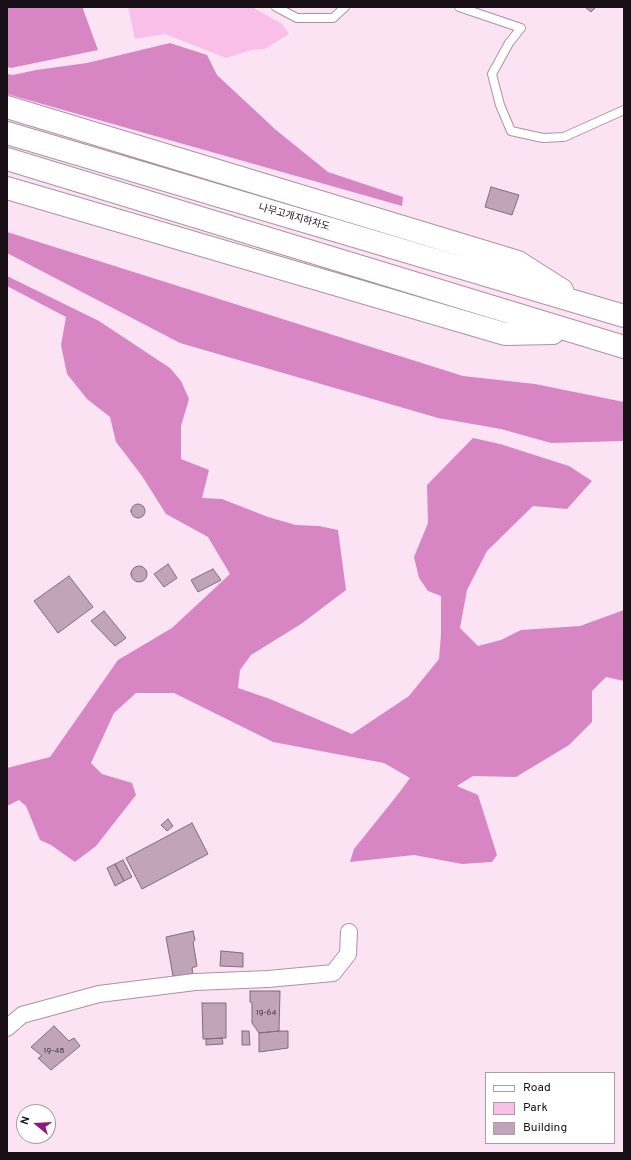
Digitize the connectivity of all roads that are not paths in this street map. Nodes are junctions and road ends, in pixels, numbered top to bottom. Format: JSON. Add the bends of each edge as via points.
{"nodes":[{"id":1,"x":276,"y":7,"type":"edge"},
{"id":2,"x":345,"y":7,"type":"edge"},
{"id":3,"x":460,"y":7,"type":"edge"},
{"id":4,"x":7,"y":107,"type":"edge"},
{"id":5,"x":624,"y":110,"type":"edge"},
{"id":6,"x":7,"y":133,"type":"edge"},
{"id":7,"x":7,"y":158,"type":"edge"},
{"id":8,"x":7,"y":188,"type":"edge"},
{"id":9,"x":581,"y":303,"type":"junction"},
{"id":10,"x":624,"y":316,"type":"edge"},
{"id":11,"x":573,"y":332,"type":"junction"},
{"id":12,"x":624,"y":347,"type":"edge"},
{"id":13,"x":349,"y":932,"type":"dead end"},
{"id":14,"x":7,"y":1028,"type":"edge"}],
"edges":[{"from":1,"to":2,"type":"lane","via":[[297,18],[333,18]]},
{"from":3,"to":5,"type":"lane","via":[[521,28],[509,43],[492,74],[500,105],[511,131],[543,138],[564,137]]},
{"from":4,"to":9,"type":"highway","via":[[518,262]]},
{"from":6,"to":9,"type":"highway","name":"나무고개지하차도"},
{"from":7,"to":11,"type":"highway"},
{"from":8,"to":11,"type":"highway","via":[[505,334]]},
{"from":9,"to":10,"type":"highway","name":"나무고개지하차도"},
{"from":11,"to":12,"type":"highway"},
{"from":13,"to":14,"type":"street","via":[[348,954],[333,973],[195,982],[99,994],[22,1015]]}]}
